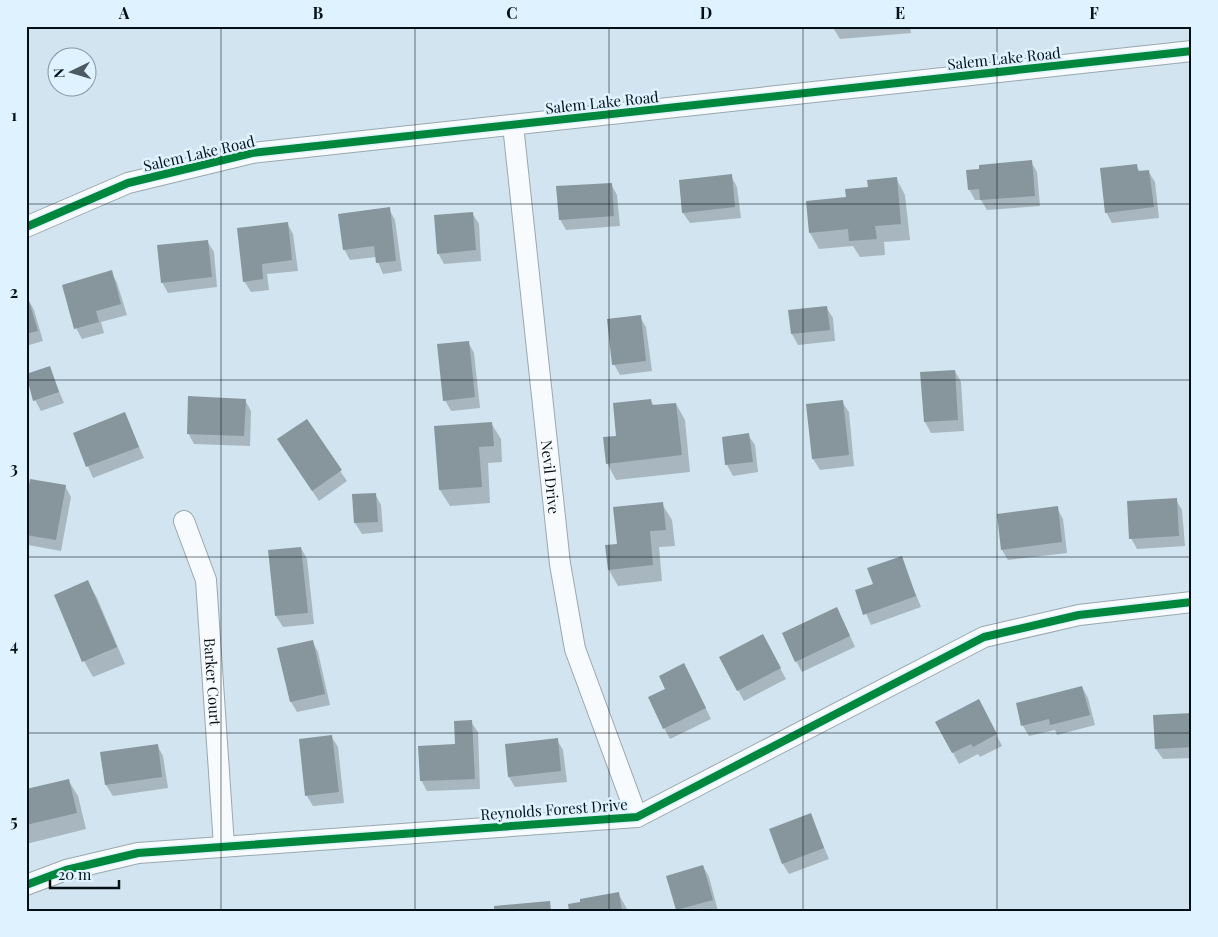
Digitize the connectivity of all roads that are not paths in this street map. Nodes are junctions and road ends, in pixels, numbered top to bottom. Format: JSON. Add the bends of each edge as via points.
{"nodes":[{"id":1,"x":1192,"y":51,"type":"edge"},
{"id":2,"x":513,"y":125,"type":"junction"},
{"id":3,"x":26,"y":227,"type":"edge"},
{"id":4,"x":184,"y":522,"type":"dead end"},
{"id":5,"x":1192,"y":602,"type":"edge"},
{"id":6,"x":637,"y":817,"type":"junction"},
{"id":7,"x":224,"y":846,"type":"junction"},
{"id":8,"x":26,"y":885,"type":"edge"}],
"edges":[{"from":1,"to":2,"type":"street","name":"Salem Lake Road"},
{"from":2,"to":3,"type":"street","name":"Salem Lake Road","via":[[252,153],[128,183]]},
{"from":2,"to":6,"type":"street","name":"Nevil Drive","via":[[560,564],[575,649]]},
{"from":4,"to":7,"type":"street","name":"Barker Court","via":[[206,580]]},
{"from":5,"to":6,"type":"street","name":"Reynolds Forest Drive","via":[[1079,615],[984,637]]},
{"from":6,"to":7,"type":"street","name":"Reynolds Forest Drive"},
{"from":7,"to":8,"type":"street","name":"Reynolds Forest Drive","via":[[138,853],[66,870]]}]}
